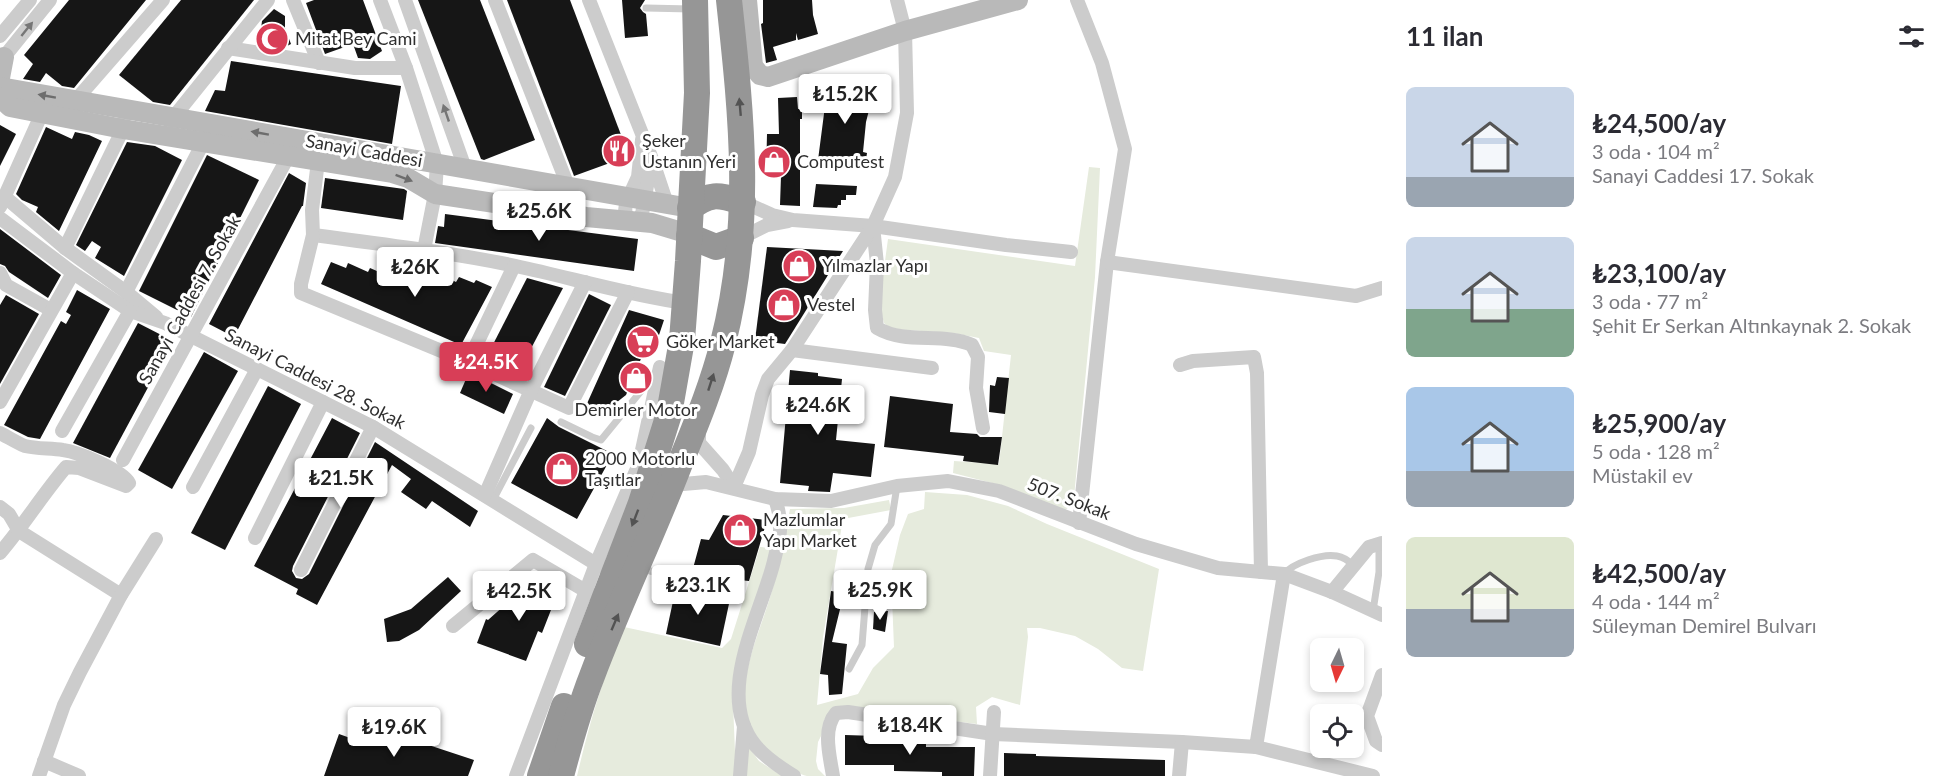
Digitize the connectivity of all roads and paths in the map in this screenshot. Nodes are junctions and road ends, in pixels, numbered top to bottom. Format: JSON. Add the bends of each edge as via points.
{"nodes":[{"id":1,"x":30,"y":0,"type":"edge"},
{"id":2,"x":50,"y":0,"type":"edge"},
{"id":3,"x":163,"y":0,"type":"edge"},
{"id":4,"x":268,"y":0,"type":"edge"},
{"id":5,"x":293,"y":0,"type":"edge"},
{"id":6,"x":380,"y":0,"type":"edge"},
{"id":7,"x":405,"y":0,"type":"edge"},
{"id":8,"x":495,"y":0,"type":"edge"},
{"id":9,"x":589,"y":0,"type":"edge"},
{"id":10,"x":729,"y":0,"type":"edge"},
{"id":11,"x":747,"y":0,"type":"edge"},
{"id":12,"x":897,"y":0,"type":"edge"},
{"id":13,"x":1018,"y":0,"type":"edge"},
{"id":14,"x":1077,"y":0,"type":"edge"},
{"id":15,"x":696,"y":5,"type":"edge"},
{"id":16,"x":648,"y":6,"type":"dead end"},
{"id":17,"x":905,"y":31,"type":"junction"},
{"id":18,"x":0,"y":36,"type":"edge"},
{"id":19,"x":228,"y":48,"type":"junction"},
{"id":20,"x":2,"y":56,"type":"edge"},
{"id":21,"x":319,"y":63,"type":"junction"},
{"id":22,"x":405,"y":68,"type":"junction"},
{"id":23,"x":0,"y":78,"type":"edge"},
{"id":24,"x":0,"y":87,"type":"edge"},
{"id":25,"x":0,"y":97,"type":"edge"},
{"id":26,"x":73,"y":110,"type":"junction"},
{"id":27,"x":127,"y":110,"type":"junction"},
{"id":28,"x":42,"y":113,"type":"junction"},
{"id":29,"x":171,"y":127,"type":"junction"},
{"id":30,"x":123,"y":129,"type":"junction"},
{"id":31,"x":207,"y":133,"type":"junction"},
{"id":32,"x":642,"y":138,"type":"junction"},
{"id":33,"x":289,"y":148,"type":"junction"},
{"id":34,"x":652,"y":159,"type":"junction"},
{"id":35,"x":318,"y":161,"type":"junction"},
{"id":36,"x":437,"y":164,"type":"junction"},
{"id":37,"x":465,"y":168,"type":"junction"},
{"id":38,"x":568,"y":186,"type":"junction"},
{"id":39,"x":435,"y":194,"type":"junction"},
{"id":40,"x":637,"y":198,"type":"junction"},
{"id":41,"x":2,"y":202,"type":"edge"},
{"id":42,"x":743,"y":202,"type":"junction"},
{"id":43,"x":678,"y":206,"type":"junction"},
{"id":44,"x":0,"y":218,"type":"edge"},
{"id":45,"x":633,"y":220,"type":"junction"},
{"id":46,"x":793,"y":220,"type":"junction"},
{"id":47,"x":873,"y":226,"type":"junction"},
{"id":48,"x":313,"y":235,"type":"junction"},
{"id":49,"x":689,"y":236,"type":"junction"},
{"id":50,"x":741,"y":238,"type":"junction"},
{"id":51,"x":65,"y":248,"type":"junction"},
{"id":52,"x":424,"y":250,"type":"junction"},
{"id":53,"x":1071,"y":252,"type":"dead end"},
{"id":54,"x":1107,"y":262,"type":"junction"},
{"id":55,"x":514,"y":266,"type":"junction"},
{"id":56,"x":73,"y":273,"type":"junction"},
{"id":57,"x":585,"y":282,"type":"junction"},
{"id":58,"x":2,"y":284,"type":"edge"},
{"id":59,"x":1382,"y":288,"type":"edge"},
{"id":60,"x":126,"y":292,"type":"junction"},
{"id":61,"x":628,"y":292,"type":"junction"},
{"id":62,"x":685,"y":303,"type":"junction"},
{"id":63,"x":51,"y":310,"type":"junction"},
{"id":64,"x":130,"y":311,"type":"junction"},
{"id":65,"x":165,"y":323,"type":"junction"},
{"id":66,"x":191,"y":336,"type":"junction"},
{"id":67,"x":792,"y":350,"type":"junction"},
{"id":68,"x":468,"y":362,"type":"junction"},
{"id":69,"x":1179,"y":365,"type":"dead end"},
{"id":70,"x":660,"y":367,"type":"joint"},
{"id":71,"x":932,"y":368,"type":"dead end"},
{"id":72,"x":257,"y":369,"type":"junction"},
{"id":73,"x":531,"y":390,"type":"junction"},
{"id":74,"x":0,"y":402,"type":"edge"},
{"id":75,"x":323,"y":402,"type":"junction"},
{"id":76,"x":699,"y":417,"type":"junction"},
{"id":77,"x":561,"y":422,"type":"dead end"},
{"id":78,"x":374,"y":427,"type":"junction"},
{"id":79,"x":531,"y":428,"type":"dead end"},
{"id":80,"x":983,"y":428,"type":"dead end"},
{"id":81,"x":62,"y":431,"type":"dead end"},
{"id":82,"x":0,"y":433,"type":"edge"},
{"id":83,"x":123,"y":460,"type":"dead end"},
{"id":84,"x":672,"y":485,"type":"junction"},
{"id":85,"x":897,"y":486,"type":"junction"},
{"id":86,"x":193,"y":487,"type":"dead end"},
{"id":87,"x":734,"y":487,"type":"junction"},
{"id":88,"x":489,"y":497,"type":"junction"},
{"id":89,"x":775,"y":499,"type":"junction"},
{"id":90,"x":0,"y":507,"type":"edge"},
{"id":91,"x":1079,"y":523,"type":"junction"},
{"id":92,"x":19,"y":531,"type":"junction"},
{"id":93,"x":156,"y":538,"type":"dead end"},
{"id":94,"x":255,"y":538,"type":"dead end"},
{"id":95,"x":1378,"y":542,"type":"edge"},
{"id":96,"x":0,"y":553,"type":"edge"},
{"id":97,"x":1354,"y":566,"type":"junction"},
{"id":98,"x":616,"y":567,"type":"junction"},
{"id":99,"x":301,"y":570,"type":"dead end"},
{"id":100,"x":1261,"y":572,"type":"junction"},
{"id":101,"x":1284,"y":574,"type":"junction"},
{"id":102,"x":737,"y":588,"type":"dead end"},
{"id":103,"x":1332,"y":592,"type":"junction"},
{"id":104,"x":595,"y":595,"type":"junction"},
{"id":105,"x":121,"y":596,"type":"junction"},
{"id":106,"x":1378,"y":613,"type":"edge"},
{"id":107,"x":453,"y":626,"type":"dead end"},
{"id":108,"x":849,"y":669,"type":"dead end"},
{"id":109,"x":1381,"y":683,"type":"edge"},
{"id":110,"x":994,"y":712,"type":"dead end"},
{"id":111,"x":566,"y":726,"type":"junction"},
{"id":112,"x":744,"y":726,"type":"junction"},
{"id":113,"x":993,"y":734,"type":"junction"},
{"id":114,"x":1182,"y":742,"type":"junction"},
{"id":115,"x":1382,"y":745,"type":"edge"},
{"id":116,"x":1256,"y":747,"type":"junction"},
{"id":117,"x":44,"y":761,"type":"junction"},
{"id":118,"x":39,"y":776,"type":"edge"},
{"id":119,"x":79,"y":776,"type":"edge"},
{"id":120,"x":516,"y":776,"type":"edge"},
{"id":121,"x":533,"y":776,"type":"edge"},
{"id":122,"x":540,"y":776,"type":"edge"},
{"id":123,"x":561,"y":776,"type":"edge"},
{"id":124,"x":567,"y":776,"type":"edge"},
{"id":125,"x":741,"y":776,"type":"edge"},
{"id":126,"x":794,"y":776,"type":"edge"},
{"id":127,"x":833,"y":776,"type":"edge"},
{"id":128,"x":990,"y":776,"type":"edge"},
{"id":129,"x":1179,"y":776,"type":"edge"},
{"id":130,"x":1373,"y":776,"type":"edge"}],
"edges":[{"from":1,"to":18,"type":"street"},
{"from":20,"to":2,"type":"street","one_way":true},
{"from":3,"to":26,"type":"street"},
{"from":4,"to":19,"type":"street"},
{"from":5,"to":21,"type":"street"},
{"from":6,"to":22,"type":"street"},
{"from":37,"to":7,"type":"street","one_way":true},
{"from":8,"to":38,"type":"street"},
{"from":9,"to":32,"type":"street"},
{"from":42,"to":10,"type":"highway","one_way":true,"via":[[741,126]]},
{"from":11,"to":17,"type":"street","via":[[753,66],[760,75],[768,77]]},
{"from":12,"to":17,"type":"street"},
{"from":13,"to":17,"type":"street"},
{"from":14,"to":54,"type":"street","via":[[1102,63],[1125,149]]},
{"from":15,"to":16,"type":"lane"},
{"from":15,"to":43,"type":"highway","via":[[697,93]]},
{"from":17,"to":47,"type":"street","via":[[907,113],[895,177]]},
{"from":19,"to":21,"type":"street"},
{"from":19,"to":29,"type":"street"},
{"from":20,"to":23,"type":"street"},
{"from":21,"to":22,"type":"street"},
{"from":22,"to":36,"type":"street"},
{"from":26,"to":24,"type":"street","name":"Sanayi Caddesi","one_way":true},
{"from":25,"to":28,"type":"street","name":"Sanayi Caddesi","via":[[10,107]]},
{"from":26,"to":27,"type":"street","name":"Sanayi Caddesi"},
{"from":26,"to":28,"type":"street","name":"Sanayi Caddesi"},
{"from":26,"to":30,"type":"street","name":"Sanayi Caddesi"},
{"from":27,"to":29,"type":"street","name":"Sanayi Caddesi"},
{"from":27,"to":30,"type":"street"},
{"from":28,"to":41,"type":"street"},
{"from":29,"to":30,"type":"street","name":"Sanayi Caddesi"},
{"from":29,"to":31,"type":"street","name":"Sanayi Caddesi"},
{"from":30,"to":51,"type":"street"},
{"from":31,"to":33,"type":"street","name":"Sanayi Caddesi"},
{"from":31,"to":60,"type":"street"},
{"from":32,"to":34,"type":"street"},
{"from":32,"to":40,"type":"street"},
{"from":33,"to":35,"type":"street","name":"Sanayi Caddesi"},
{"from":33,"to":36,"type":"street","name":"Sanayi Caddesi"},
{"from":33,"to":66,"type":"street","name":"Sanayi Caddesi 7. Sokak"},
{"from":34,"to":40,"type":"street"},
{"from":34,"to":43,"type":"street"},
{"from":35,"to":39,"type":"street","name":"Sanayi Caddesi","one_way":true,"via":[[392,173]]},
{"from":35,"to":48,"type":"street"},
{"from":36,"to":37,"type":"street","name":"Sanayi Caddesi"},
{"from":36,"to":39,"type":"street","name":"Sanayi Caddesi"},
{"from":37,"to":38,"type":"street","name":"Sanayi Caddesi"},
{"from":38,"to":40,"type":"street","name":"Sanayi Caddesi"},
{"from":39,"to":45,"type":"street","name":"Sanayi Caddesi","via":[[586,218]]},
{"from":39,"to":52,"type":"street"},
{"from":40,"to":43,"type":"street","name":"Sanayi Caddesi"},
{"from":40,"to":45,"type":"street","via":[[642,214]]},
{"from":41,"to":51,"type":"street"},
{"from":42,"to":43,"type":"highway","via":[[710,195]]},
{"from":42,"to":46,"type":"street"},
{"from":42,"to":50,"type":"highway"},
{"from":43,"to":49,"type":"highway"},
{"from":44,"to":56,"type":"street","name":"Sanayi Caddesi 28. Sokak"},
{"from":45,"to":49,"type":"street","name":"Sanayi Caddesi"},
{"from":46,"to":47,"type":"street"},
{"from":46,"to":50,"type":"street","via":[[767,225]]},
{"from":47,"to":53,"type":"street"},
{"from":47,"to":67,"type":"street"},
{"from":47,"to":80,"type":"street","via":[[878,328],[907,337],[960,340],[972,345],[978,357],[976,388]]},
{"from":48,"to":52,"type":"street"},
{"from":48,"to":68,"type":"street","via":[[301,293]]},
{"from":49,"to":50,"type":"highway","via":[[716,247]]},
{"from":49,"to":62,"type":"highway"},
{"from":76,"to":50,"type":"highway","one_way":true,"via":[[723,344]]},
{"from":51,"to":60,"type":"street"},
{"from":52,"to":55,"type":"street"},
{"from":54,"to":59,"type":"street","via":[[1356,296]]},
{"from":54,"to":91,"type":"street"},
{"from":55,"to":57,"type":"street"},
{"from":55,"to":68,"type":"street"},
{"from":56,"to":63,"type":"street"},
{"from":56,"to":64,"type":"street","name":"Sanayi Caddesi 28. Sokak"},
{"from":57,"to":61,"type":"street"},
{"from":57,"to":73,"type":"street"},
{"from":58,"to":63,"type":"street"},
{"from":60,"to":65,"type":"street"},
{"from":61,"to":62,"type":"street"},
{"from":61,"to":73,"type":"street","via":[[569,408]]},
{"from":62,"to":98,"type":"highway","one_way":true,"via":[[669,414]]},
{"from":63,"to":74,"type":"street"},
{"from":64,"to":65,"type":"street","name":"Sanayi Caddesi 28. Sokak"},
{"from":64,"to":81,"type":"street"},
{"from":65,"to":66,"type":"street","name":"Sanayi Caddesi 28. Sokak"},
{"from":66,"to":72,"type":"street","name":"Sanayi Caddesi 28. Sokak"},
{"from":66,"to":83,"type":"street","name":"Sanayi Caddesi 7. Sokak"},
{"from":67,"to":71,"type":"street"},
{"from":67,"to":87,"type":"street","via":[[768,379],[750,452]]},
{"from":68,"to":73,"type":"street"},
{"from":69,"to":100,"type":"street","via":[[1193,360],[1254,357]]},
{"from":70,"to":77,"type":"lane","via":[[602,440]]},
{"from":70,"to":98,"type":"street"},
{"from":72,"to":75,"type":"street","name":"Sanayi Caddesi 28. Sokak"},
{"from":72,"to":86,"type":"street"},
{"from":73,"to":88,"type":"street","via":[[504,438]]},
{"from":75,"to":78,"type":"street","name":"Sanayi Caddesi 28. Sokak"},
{"from":75,"to":94,"type":"street"},
{"from":76,"to":84,"type":"highway"},
{"from":76,"to":87,"type":"street","via":[[699,443]]},
{"from":78,"to":88,"type":"street","name":"Sanayi Caddesi 28. Sokak"},
{"from":78,"to":99,"type":"street"},
{"from":79,"to":88,"type":"lane"},
{"from":82,"to":92,"type":"street","via":[[26,446],[66,450],[91,459],[129,483],[122,485],[79,468],[66,467]]},
{"from":84,"to":87,"type":"street","name":"507. Sokak","via":[[706,482]]},
{"from":84,"to":98,"type":"highway"},
{"from":85,"to":89,"type":"street","name":"507. Sokak","via":[[831,501]]},
{"from":85,"to":91,"type":"street","name":"507. Sokak","via":[[948,481],[999,491]]},
{"from":85,"to":108,"type":"lane","via":[[891,525],[875,545],[868,569],[862,645]]},
{"from":87,"to":89,"type":"street","name":"507. Sokak"},
{"from":88,"to":98,"type":"street","name":"Sanayi Caddesi 28. Sokak"},
{"from":89,"to":112,"type":"street","via":[[781,518],[779,539],[739,676]]},
{"from":90,"to":92,"type":"street"},
{"from":91,"to":100,"type":"street","name":"507. Sokak","via":[[1218,568]]},
{"from":92,"to":96,"type":"street"},
{"from":92,"to":105,"type":"street"},
{"from":93,"to":105,"type":"street"},
{"from":95,"to":97,"type":"street"},
{"from":95,"to":106,"type":"lane"},
{"from":97,"to":101,"type":"lane","via":[[1346,559],[1330,555],[1293,565]]},
{"from":97,"to":103,"type":"street"},
{"from":98,"to":102,"type":"lane","via":[[735,594]]},
{"from":98,"to":104,"type":"highway"},
{"from":111,"to":98,"type":"highway","one_way":true,"via":[[592,675]]},
{"from":100,"to":101,"type":"street","name":"507. Sokak"},
{"from":101,"to":103,"type":"street","name":"507. Sokak"},
{"from":101,"to":116,"type":"street"},
{"from":103,"to":106,"type":"street","name":"507. Sokak"},
{"from":104,"to":107,"type":"street","via":[[533,560]]},
{"from":104,"to":111,"type":"highway"},
{"from":104,"to":120,"type":"street"},
{"from":105,"to":117,"type":"street","via":[[64,705]]},
{"from":109,"to":115,"type":"street","via":[[1367,716],[1376,741]]},
{"from":110,"to":113,"type":"street"},
{"from":111,"to":121,"type":"highway"},
{"from":111,"to":122,"type":"highway"},
{"from":111,"to":123,"type":"highway"},
{"from":111,"to":124,"type":"highway"},
{"from":112,"to":125,"type":"street"},
{"from":112,"to":126,"type":"street","via":[[755,745]]},
{"from":113,"to":114,"type":"street"},
{"from":113,"to":127,"type":"street","via":[[836,713],[828,737]]},
{"from":113,"to":128,"type":"street"},
{"from":114,"to":116,"type":"street"},
{"from":114,"to":129,"type":"street"},
{"from":116,"to":130,"type":"street"},
{"from":117,"to":118,"type":"street"},
{"from":117,"to":119,"type":"street"}]}
